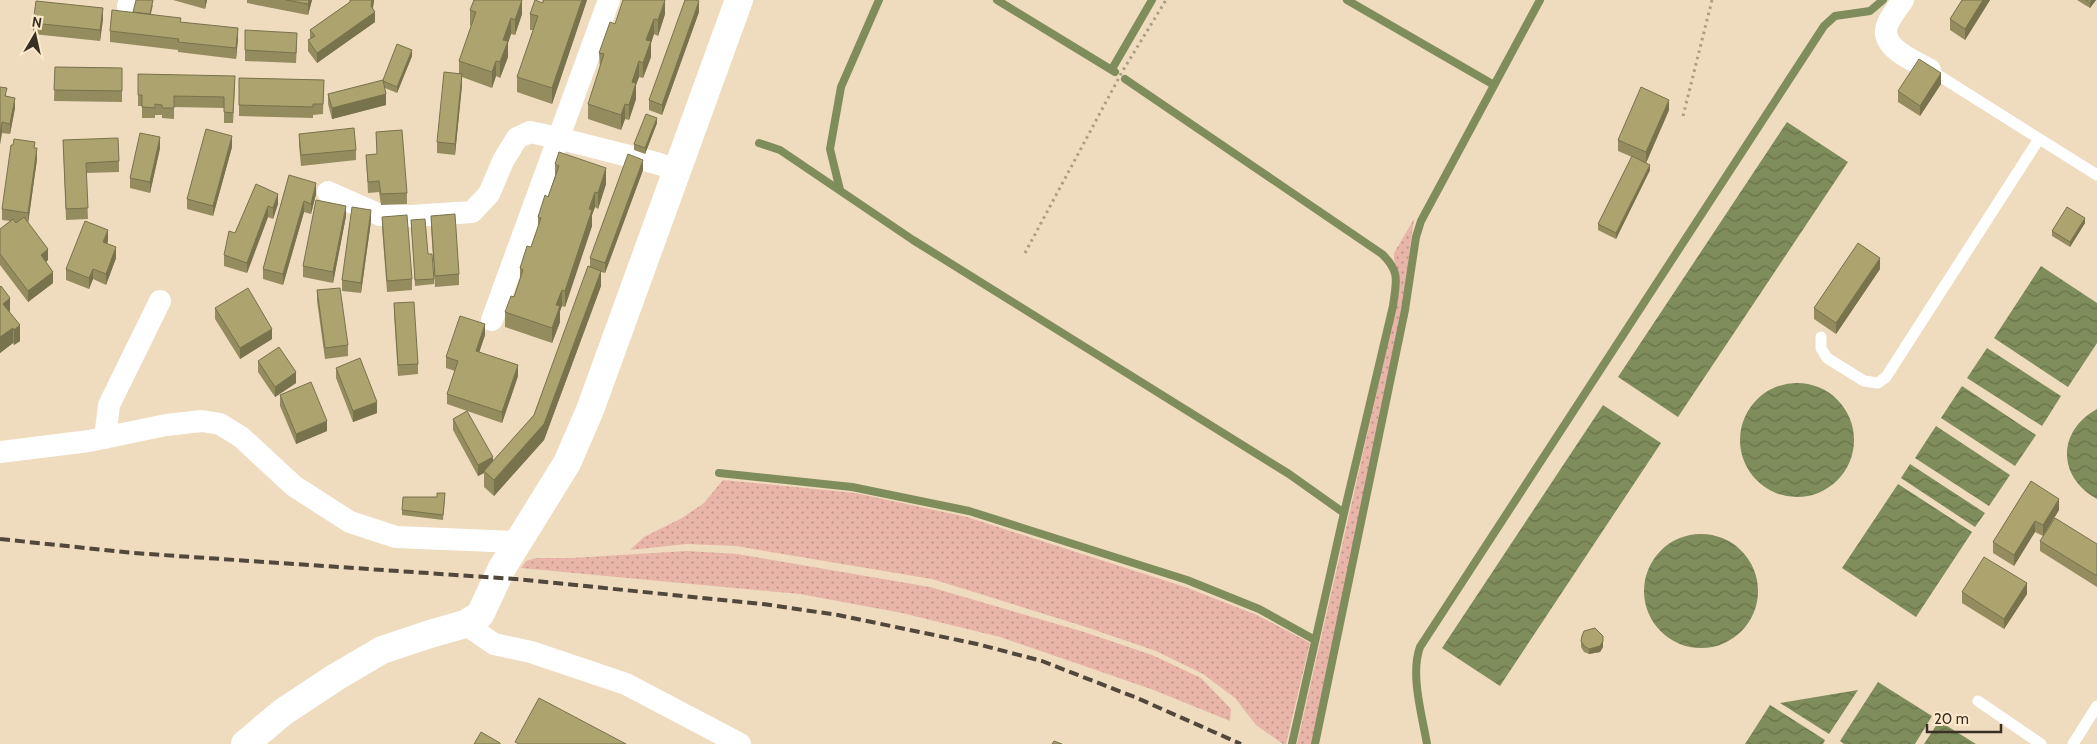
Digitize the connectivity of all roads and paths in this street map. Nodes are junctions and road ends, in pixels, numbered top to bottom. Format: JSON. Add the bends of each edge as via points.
{"nodes":[{"id":1,"x":609,"y":0,"type":"edge"},
{"id":2,"x":739,"y":0,"type":"edge"},
{"id":3,"x":1166,"y":0,"type":"edge"},
{"id":4,"x":1712,"y":0,"type":"edge"},
{"id":5,"x":1903,"y":0,"type":"edge"},
{"id":6,"x":1930,"y":70,"type":"joint"},
{"id":7,"x":1683,"y":116,"type":"dead end"},
{"id":8,"x":558,"y":138,"type":"junction"},
{"id":9,"x":2039,"y":139,"type":"junction"},
{"id":10,"x":677,"y":170,"type":"junction"},
{"id":11,"x":2097,"y":175,"type":"edge"},
{"id":12,"x":328,"y":192,"type":"dead end"},
{"id":13,"x":1026,"y":253,"type":"dead end"},
{"id":14,"x":160,"y":301,"type":"dead end"},
{"id":15,"x":492,"y":320,"type":"dead end"},
{"id":16,"x":1820,"y":337,"type":"dead end"},
{"id":17,"x":105,"y":438,"type":"junction"},
{"id":18,"x":0,"y":452,"type":"edge"},
{"id":19,"x":518,"y":542,"type":"junction"},
{"id":20,"x":465,"y":624,"type":"junction"},
{"id":21,"x":1978,"y":701,"type":"dead end"},
{"id":22,"x":2097,"y":706,"type":"edge"},
{"id":23,"x":245,"y":744,"type":"edge"},
{"id":24,"x":740,"y":744,"type":"edge"},
{"id":25,"x":2041,"y":744,"type":"edge"},
{"id":26,"x":2073,"y":744,"type":"edge"}],
"edges":[{"from":1,"to":8,"type":"street"},
{"from":2,"to":10,"type":"street"},
{"from":3,"to":13,"type":"path","via":[[1122,72]]},
{"from":4,"to":7,"type":"path"},
{"from":5,"to":6,"type":"street","via":[[1888,24],[1885,36],[1889,45]]},
{"from":6,"to":9,"type":"lane"},
{"from":8,"to":10,"type":"street"},
{"from":8,"to":12,"type":"street","via":[[530,132],[517,138],[502,161],[488,194],[472,212],[380,215]]},
{"from":8,"to":15,"type":"street"},
{"from":9,"to":11,"type":"lane"},
{"from":9,"to":16,"type":"lane","via":[[1886,377],[1878,383],[1864,381],[1827,358],[1821,348]]},
{"from":10,"to":19,"type":"street","via":[[586,419],[567,463]]},
{"from":14,"to":17,"type":"street","via":[[109,406]]},
{"from":17,"to":18,"type":"street"},
{"from":17,"to":19,"type":"street","via":[[166,425],[202,421],[220,424],[241,437],[294,486],[350,522],[396,537]]},
{"from":19,"to":20,"type":"street","via":[[480,615]]},
{"from":20,"to":23,"type":"street","via":[[382,650],[282,712]]},
{"from":20,"to":24,"type":"street","via":[[494,644],[531,652],[626,684]]},
{"from":21,"to":25,"type":"lane"},
{"from":22,"to":26,"type":"lane"}]}
